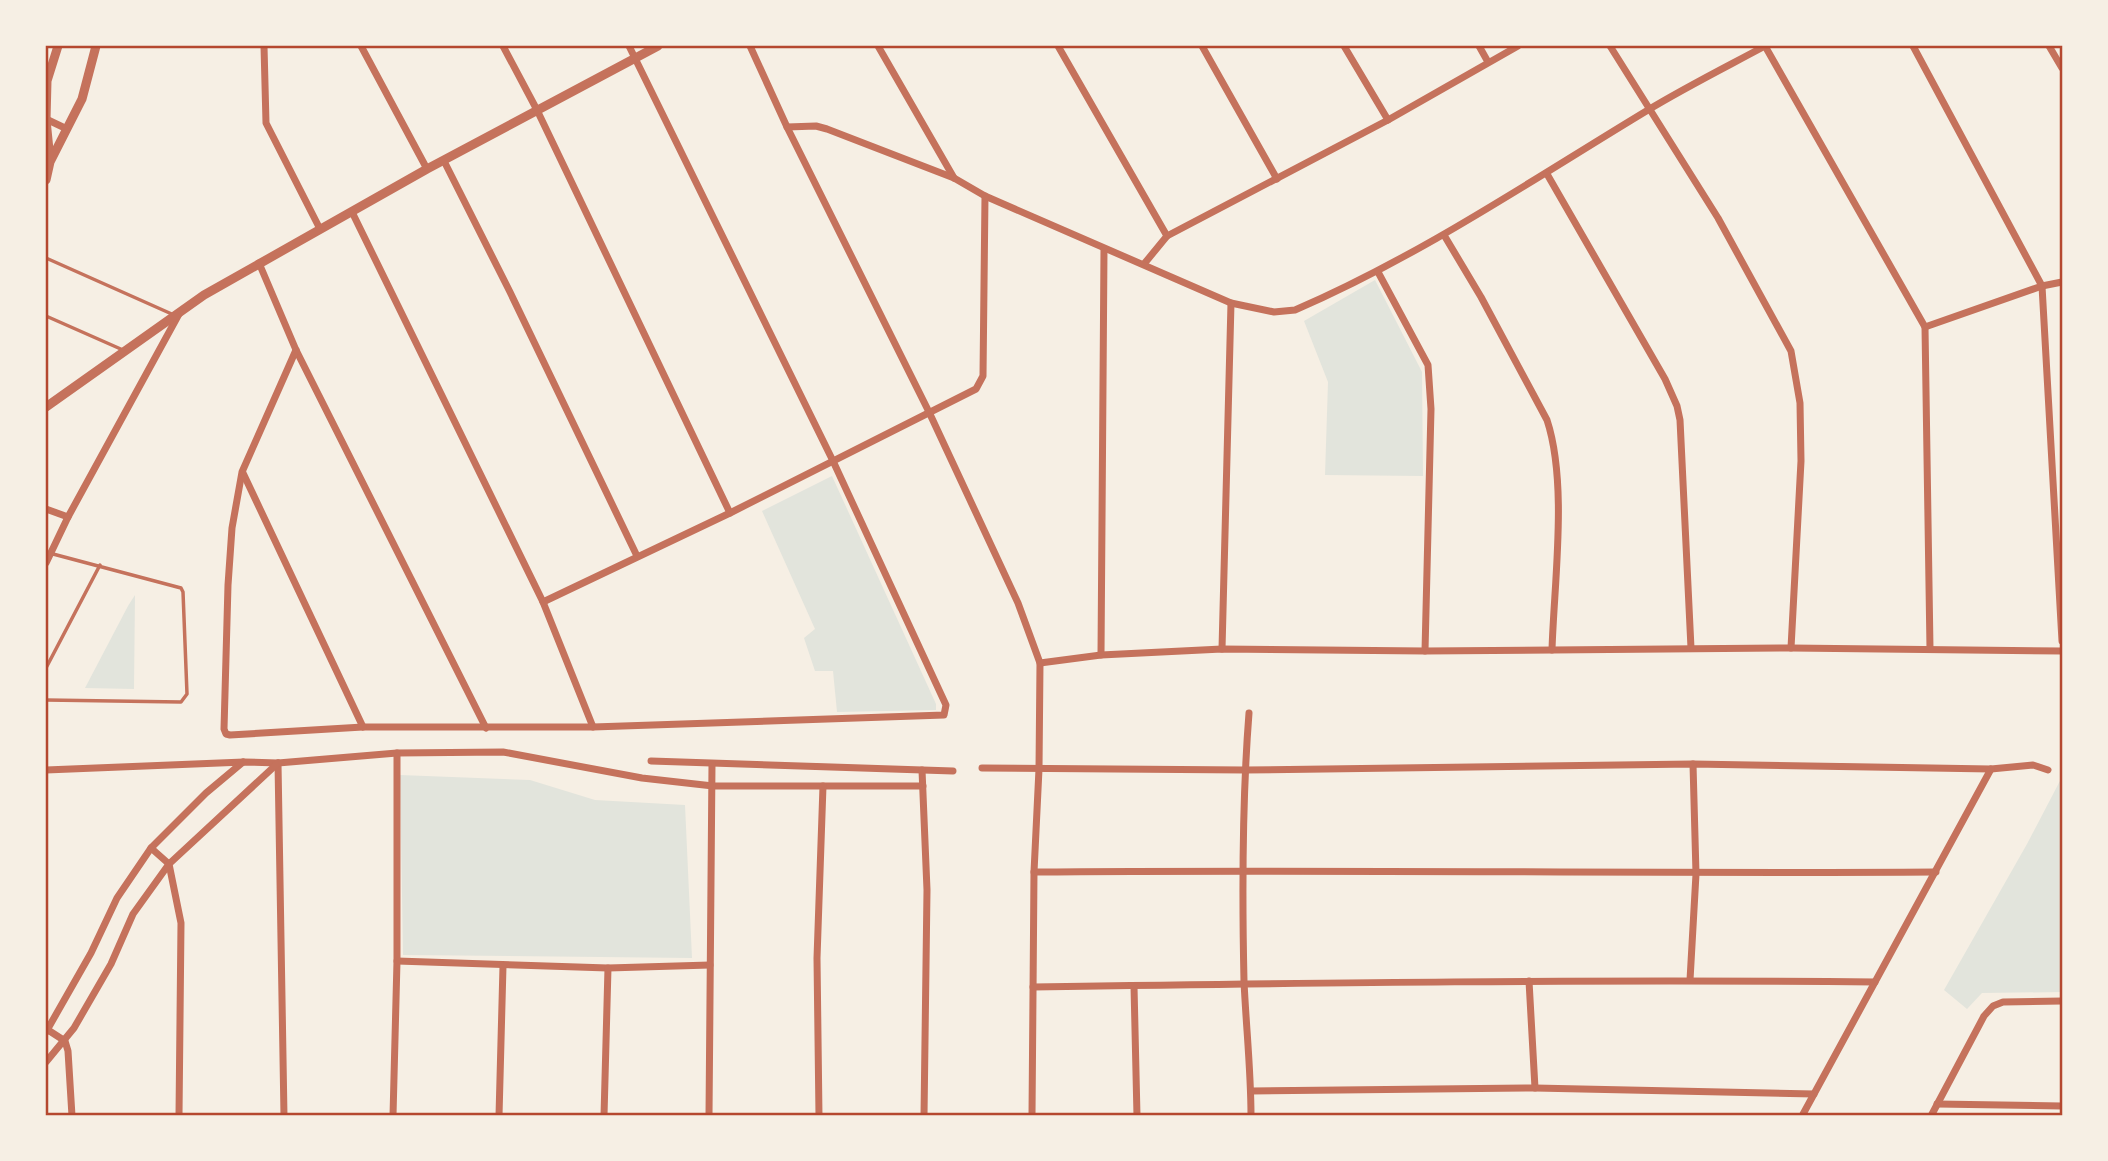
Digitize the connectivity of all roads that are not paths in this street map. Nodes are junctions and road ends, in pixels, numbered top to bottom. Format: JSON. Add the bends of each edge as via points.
{"nodes":[{"id":1,"x":58,"y":46,"type":"edge"},
{"id":2,"x":96,"y":46,"type":"edge"},
{"id":3,"x":264,"y":46,"type":"edge"},
{"id":4,"x":361,"y":46,"type":"edge"},
{"id":5,"x":503,"y":46,"type":"edge"},
{"id":6,"x":629,"y":46,"type":"edge"},
{"id":7,"x":659,"y":46,"type":"edge"},
{"id":8,"x":750,"y":46,"type":"edge"},
{"id":9,"x":878,"y":46,"type":"edge"},
{"id":10,"x":1058,"y":46,"type":"edge"},
{"id":11,"x":1202,"y":46,"type":"edge"},
{"id":12,"x":1344,"y":46,"type":"edge"},
{"id":13,"x":1479,"y":46,"type":"edge"},
{"id":14,"x":1518,"y":46,"type":"edge"},
{"id":15,"x":1611,"y":46,"type":"edge"},
{"id":16,"x":1765,"y":46,"type":"edge"},
{"id":17,"x":1913,"y":46,"type":"edge"},
{"id":18,"x":2049,"y":46,"type":"edge"},
{"id":19,"x":636,"y":58,"type":"junction"},
{"id":20,"x":1488,"y":62,"type":"junction"},
{"id":21,"x":2063,"y":68,"type":"edge"},
{"id":22,"x":1650,"y":109,"type":"junction"},
{"id":23,"x":537,"y":110,"type":"junction"},
{"id":24,"x":46,"y":119,"type":"edge"},
{"id":25,"x":1388,"y":120,"type":"junction"},
{"id":26,"x":787,"y":127,"type":"junction"},
{"id":27,"x":67,"y":129,"type":"junction"},
{"id":28,"x":444,"y":161,"type":"junction"},
{"id":29,"x":50,"y":162,"type":"junction"},
{"id":30,"x":427,"y":169,"type":"junction"},
{"id":31,"x":1547,"y":174,"type":"junction"},
{"id":32,"x":954,"y":178,"type":"junction"},
{"id":33,"x":1277,"y":179,"type":"junction"},
{"id":34,"x":46,"y":180,"type":"edge"},
{"id":35,"x":985,"y":196,"type":"junction"},
{"id":36,"x":352,"y":212,"type":"junction"},
{"id":37,"x":320,"y":229,"type":"junction"},
{"id":38,"x":1444,"y":235,"type":"junction"},
{"id":39,"x":1167,"y":236,"type":"junction"},
{"id":40,"x":1104,"y":249,"type":"junction"},
{"id":41,"x":46,"y":258,"type":"edge"},
{"id":42,"x":259,"y":263,"type":"junction"},
{"id":43,"x":1144,"y":264,"type":"junction"},
{"id":44,"x":1378,"y":272,"type":"junction"},
{"id":45,"x":2063,"y":282,"type":"edge"},
{"id":46,"x":2042,"y":286,"type":"junction"},
{"id":47,"x":1231,"y":303,"type":"junction"},
{"id":48,"x":178,"y":312,"type":"junction"},
{"id":49,"x":46,"y":316,"type":"edge"},
{"id":50,"x":1925,"y":327,"type":"junction"},
{"id":51,"x":123,"y":350,"type":"junction"},
{"id":52,"x":296,"y":350,"type":"junction"},
{"id":53,"x":46,"y":407,"type":"edge"},
{"id":54,"x":929,"y":412,"type":"junction"},
{"id":55,"x":833,"y":461,"type":"junction"},
{"id":56,"x":242,"y":472,"type":"junction"},
{"id":57,"x":46,"y":509,"type":"edge"},
{"id":58,"x":730,"y":513,"type":"junction"},
{"id":59,"x":68,"y":517,"type":"junction"},
{"id":60,"x":51,"y":553,"type":"junction"},
{"id":61,"x":638,"y":556,"type":"junction"},
{"id":62,"x":46,"y":563,"type":"edge"},
{"id":63,"x":100,"y":565,"type":"junction"},
{"id":64,"x":542,"y":602,"type":"junction"},
{"id":65,"x":2063,"y":641,"type":"edge"},
{"id":66,"x":1691,"y":648,"type":"junction"},
{"id":67,"x":1791,"y":648,"type":"junction"},
{"id":68,"x":1223,"y":649,"type":"junction"},
{"id":69,"x":1930,"y":649,"type":"junction"},
{"id":70,"x":1552,"y":650,"type":"junction"},
{"id":71,"x":1425,"y":651,"type":"junction"},
{"id":72,"x":2063,"y":651,"type":"edge"},
{"id":73,"x":1101,"y":655,"type":"junction"},
{"id":74,"x":1040,"y":663,"type":"junction"},
{"id":75,"x":46,"y":668,"type":"edge"},
{"id":76,"x":46,"y":700,"type":"edge"},
{"id":77,"x":1249,"y":713,"type":"dead end"},
{"id":78,"x":363,"y":727,"type":"junction"},
{"id":79,"x":593,"y":727,"type":"junction"},
{"id":80,"x":486,"y":729,"type":"junction"},
{"id":81,"x":397,"y":753,"type":"junction"},
{"id":82,"x":651,"y":761,"type":"dead end"},
{"id":83,"x":244,"y":762,"type":"junction"},
{"id":84,"x":278,"y":763,"type":"junction"},
{"id":85,"x":712,"y":764,"type":"junction"},
{"id":86,"x":1693,"y":764,"type":"junction"},
{"id":87,"x":982,"y":768,"type":"dead end"},
{"id":88,"x":1039,"y":769,"type":"junction"},
{"id":89,"x":1245,"y":769,"type":"junction"},
{"id":90,"x":1991,"y":769,"type":"junction"},
{"id":91,"x":922,"y":770,"type":"junction"},
{"id":92,"x":2048,"y":770,"type":"dead end"},
{"id":93,"x":46,"y":771,"type":"edge"},
{"id":94,"x":953,"y":771,"type":"dead end"},
{"id":95,"x":713,"y":786,"type":"junction"},
{"id":96,"x":823,"y":786,"type":"junction"},
{"id":97,"x":923,"y":786,"type":"junction"},
{"id":98,"x":151,"y":848,"type":"junction"},
{"id":99,"x":169,"y":863,"type":"junction"},
{"id":100,"x":1243,"y":870,"type":"junction"},
{"id":101,"x":1034,"y":872,"type":"junction"},
{"id":102,"x":1936,"y":872,"type":"junction"},
{"id":103,"x":1696,"y":874,"type":"junction"},
{"id":104,"x":397,"y":961,"type":"junction"},
{"id":105,"x":710,"y":965,"type":"junction"},
{"id":106,"x":503,"y":966,"type":"junction"},
{"id":107,"x":608,"y":968,"type":"junction"},
{"id":108,"x":1690,"y":980,"type":"junction"},
{"id":109,"x":1529,"y":981,"type":"junction"},
{"id":110,"x":1244,"y":982,"type":"junction"},
{"id":111,"x":1875,"y":982,"type":"junction"},
{"id":112,"x":1134,"y":986,"type":"junction"},
{"id":113,"x":1033,"y":987,"type":"junction"},
{"id":114,"x":2063,"y":1001,"type":"edge"},
{"id":115,"x":47,"y":1031,"type":"edge"},
{"id":116,"x":65,"y":1041,"type":"junction"},
{"id":117,"x":46,"y":1062,"type":"edge"},
{"id":118,"x":1535,"y":1087,"type":"junction"},
{"id":119,"x":1251,"y":1091,"type":"junction"},
{"id":120,"x":1814,"y":1094,"type":"junction"},
{"id":121,"x":1937,"y":1104,"type":"junction"},
{"id":122,"x":2063,"y":1106,"type":"edge"},
{"id":123,"x":72,"y":1115,"type":"edge"},
{"id":124,"x":179,"y":1115,"type":"edge"},
{"id":125,"x":284,"y":1115,"type":"edge"},
{"id":126,"x":393,"y":1115,"type":"edge"},
{"id":127,"x":499,"y":1115,"type":"edge"},
{"id":128,"x":604,"y":1115,"type":"edge"},
{"id":129,"x":709,"y":1115,"type":"edge"},
{"id":130,"x":819,"y":1115,"type":"edge"},
{"id":131,"x":924,"y":1115,"type":"edge"},
{"id":132,"x":1032,"y":1115,"type":"edge"},
{"id":133,"x":1138,"y":1115,"type":"edge"},
{"id":134,"x":1251,"y":1115,"type":"edge"},
{"id":135,"x":1802,"y":1115,"type":"edge"},
{"id":136,"x":1931,"y":1115,"type":"edge"}],
"edges":[{"from":1,"to":24,"type":"street","via":[[47,81]]},
{"from":2,"to":27,"type":"street","via":[[82,99]]},
{"from":3,"to":37,"type":"street","via":[[266,123]]},
{"from":4,"to":30,"type":"street"},
{"from":5,"to":23,"type":"street"},
{"from":6,"to":19,"type":"street"},
{"from":7,"to":19,"type":"street"},
{"from":8,"to":26,"type":"street"},
{"from":9,"to":32,"type":"street"},
{"from":10,"to":39,"type":"street"},
{"from":11,"to":33,"type":"street"},
{"from":12,"to":25,"type":"street"},
{"from":13,"to":20,"type":"street"},
{"from":14,"to":20,"type":"street"},
{"from":15,"to":22,"type":"street"},
{"from":16,"to":22,"type":"street"},
{"from":16,"to":50,"type":"street"},
{"from":17,"to":46,"type":"street"},
{"from":18,"to":21,"type":"street"},
{"from":19,"to":23,"type":"street"},
{"from":19,"to":55,"type":"street"},
{"from":20,"to":25,"type":"street"},
{"from":22,"to":31,"type":"street"},
{"from":22,"to":67,"type":"street","via":[[1718,218],[1791,351],[1800,402],[1801,461]]},
{"from":23,"to":28,"type":"street"},
{"from":23,"to":58,"type":"street"},
{"from":24,"to":27,"type":"street"},
{"from":24,"to":29,"type":"street"},
{"from":25,"to":33,"type":"street"},
{"from":26,"to":32,"type":"street","via":[[827,129]]},
{"from":26,"to":54,"type":"street"},
{"from":27,"to":29,"type":"street"},
{"from":28,"to":30,"type":"street"},
{"from":28,"to":61,"type":"street"},
{"from":29,"to":34,"type":"street"},
{"from":30,"to":36,"type":"street"},
{"from":31,"to":38,"type":"street"},
{"from":31,"to":66,"type":"street","via":[[1677,405]]},
{"from":32,"to":35,"type":"street"},
{"from":33,"to":39,"type":"street"},
{"from":35,"to":40,"type":"street"},
{"from":35,"to":54,"type":"street","via":[[983,376],[976,389]]},
{"from":36,"to":37,"type":"street"},
{"from":36,"to":64,"type":"street"},
{"from":37,"to":42,"type":"street"},
{"from":38,"to":44,"type":"street"},
{"from":38,"to":70,"type":"street","via":[[1553,437],[1558,527]]},
{"from":39,"to":43,"type":"street"},
{"from":40,"to":43,"type":"street"},
{"from":40,"to":73,"type":"street"},
{"from":41,"to":48,"type":"lane"},
{"from":42,"to":48,"type":"street"},
{"from":42,"to":52,"type":"street"},
{"from":43,"to":47,"type":"street"},
{"from":44,"to":47,"type":"street","via":[[1295,310],[1274,312]]},
{"from":44,"to":71,"type":"street","via":[[1428,365]]},
{"from":45,"to":46,"type":"street"},
{"from":46,"to":50,"type":"street"},
{"from":46,"to":65,"type":"street"},
{"from":47,"to":68,"type":"street"},
{"from":48,"to":51,"type":"street"},
{"from":48,"to":59,"type":"street"},
{"from":49,"to":51,"type":"lane"},
{"from":50,"to":69,"type":"street"},
{"from":51,"to":53,"type":"street"},
{"from":52,"to":56,"type":"street"},
{"from":52,"to":80,"type":"street"},
{"from":54,"to":55,"type":"street"},
{"from":54,"to":74,"type":"street","via":[[1018,603]]},
{"from":55,"to":58,"type":"street"},
{"from":55,"to":79,"type":"street","via":[[946,713]]},
{"from":56,"to":78,"type":"street"},
{"from":56,"to":78,"type":"street","via":[[228,585],[226,734]]},
{"from":57,"to":59,"type":"street"},
{"from":58,"to":61,"type":"street"},
{"from":59,"to":60,"type":"street"},
{"from":60,"to":62,"type":"street"},
{"from":60,"to":63,"type":"lane"},
{"from":61,"to":64,"type":"street"},
{"from":63,"to":75,"type":"lane"},
{"from":63,"to":76,"type":"lane","via":[[181,588],[186,698],[181,702]]},
{"from":64,"to":79,"type":"street"},
{"from":66,"to":67,"type":"street"},
{"from":66,"to":70,"type":"street"},
{"from":67,"to":69,"type":"street"},
{"from":68,"to":71,"type":"street"},
{"from":68,"to":73,"type":"street"},
{"from":69,"to":72,"type":"street"},
{"from":70,"to":71,"type":"street"},
{"from":73,"to":74,"type":"street"},
{"from":74,"to":88,"type":"street"},
{"from":77,"to":89,"type":"street"},
{"from":78,"to":80,"type":"street"},
{"from":79,"to":80,"type":"street"},
{"from":81,"to":84,"type":"street"},
{"from":81,"to":95,"type":"street","via":[[503,752]]},
{"from":81,"to":104,"type":"street"},
{"from":82,"to":85,"type":"street"},
{"from":83,"to":84,"type":"street"},
{"from":83,"to":93,"type":"street"},
{"from":83,"to":98,"type":"street"},
{"from":84,"to":99,"type":"street"},
{"from":84,"to":125,"type":"street"},
{"from":85,"to":91,"type":"street"},
{"from":85,"to":95,"type":"street"},
{"from":86,"to":89,"type":"street"},
{"from":86,"to":90,"type":"street"},
{"from":86,"to":103,"type":"street"},
{"from":87,"to":88,"type":"street"},
{"from":88,"to":89,"type":"street"},
{"from":88,"to":101,"type":"street"},
{"from":89,"to":100,"type":"street"},
{"from":90,"to":92,"type":"street","via":[[2033,765]]},
{"from":90,"to":102,"type":"street"},
{"from":91,"to":94,"type":"street"},
{"from":91,"to":97,"type":"street"},
{"from":95,"to":96,"type":"street"},
{"from":95,"to":105,"type":"street"},
{"from":96,"to":97,"type":"street"},
{"from":96,"to":130,"type":"street","via":[[817,958]]},
{"from":97,"to":131,"type":"street"},
{"from":98,"to":99,"type":"street"},
{"from":98,"to":115,"type":"street","via":[[117,898]]},
{"from":99,"to":116,"type":"street","via":[[133,914],[111,964]]},
{"from":99,"to":124,"type":"street","via":[[181,923]]},
{"from":100,"to":101,"type":"street"},
{"from":100,"to":103,"type":"street"},
{"from":100,"to":110,"type":"street"},
{"from":101,"to":113,"type":"street"},
{"from":102,"to":103,"type":"street"},
{"from":102,"to":111,"type":"street"},
{"from":103,"to":108,"type":"street"},
{"from":104,"to":106,"type":"street"},
{"from":104,"to":126,"type":"street"},
{"from":105,"to":107,"type":"street"},
{"from":105,"to":129,"type":"street"},
{"from":106,"to":107,"type":"street"},
{"from":106,"to":127,"type":"street"},
{"from":107,"to":128,"type":"street"},
{"from":108,"to":109,"type":"street"},
{"from":108,"to":111,"type":"street"},
{"from":109,"to":110,"type":"street"},
{"from":109,"to":118,"type":"street"},
{"from":110,"to":112,"type":"street"},
{"from":110,"to":119,"type":"street"},
{"from":111,"to":120,"type":"street"},
{"from":112,"to":113,"type":"street"},
{"from":112,"to":133,"type":"street"},
{"from":113,"to":132,"type":"street"},
{"from":114,"to":121,"type":"street","via":[[1998,1003],[1984,1016]]},
{"from":115,"to":116,"type":"street"},
{"from":116,"to":117,"type":"street"},
{"from":116,"to":123,"type":"street","via":[[71,1063]]},
{"from":118,"to":119,"type":"street"},
{"from":118,"to":120,"type":"street"},
{"from":119,"to":134,"type":"street"},
{"from":120,"to":135,"type":"street"},
{"from":121,"to":122,"type":"street"},
{"from":121,"to":136,"type":"street"}]}
